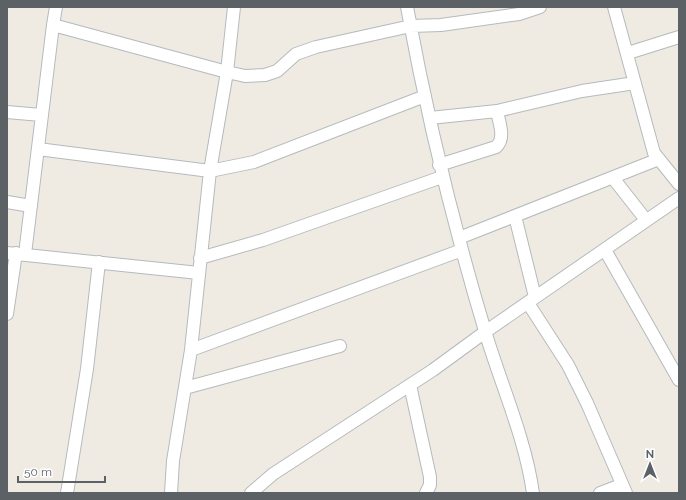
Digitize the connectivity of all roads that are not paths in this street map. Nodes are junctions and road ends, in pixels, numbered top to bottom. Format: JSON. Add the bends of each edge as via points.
{"nodes":[{"id":1,"x":56,"y":7,"type":"edge"},
{"id":2,"x":234,"y":7,"type":"edge"},
{"id":3,"x":407,"y":7,"type":"edge"},
{"id":4,"x":540,"y":7,"type":"edge"},
{"id":5,"x":614,"y":7,"type":"edge"},
{"id":6,"x":53,"y":25,"type":"junction"},
{"id":7,"x":411,"y":26,"type":"junction"},
{"id":8,"x":679,"y":37,"type":"edge"},
{"id":9,"x":628,"y":53,"type":"junction"},
{"id":10,"x":227,"y":72,"type":"junction"},
{"id":11,"x":635,"y":83,"type":"junction"},
{"id":12,"x":425,"y":96,"type":"junction"},
{"id":13,"x":496,"y":111,"type":"junction"},
{"id":14,"x":7,"y":112,"type":"edge"},
{"id":15,"x":41,"y":115,"type":"junction"},
{"id":16,"x":430,"y":118,"type":"junction"},
{"id":17,"x":38,"y":149,"type":"junction"},
{"id":18,"x":659,"y":160,"type":"junction"},
{"id":19,"x":210,"y":171,"type":"junction"},
{"id":20,"x":441,"y":171,"type":"junction"},
{"id":21,"x":613,"y":178,"type":"junction"},
{"id":22,"x":679,"y":184,"type":"edge"},
{"id":23,"x":679,"y":198,"type":"edge"},
{"id":24,"x":7,"y":202,"type":"edge"},
{"id":25,"x":31,"y":206,"type":"junction"},
{"id":26,"x":515,"y":216,"type":"junction"},
{"id":27,"x":646,"y":220,"type":"junction"},
{"id":28,"x":459,"y":238,"type":"junction"},
{"id":29,"x":462,"y":250,"type":"junction"},
{"id":30,"x":605,"y":250,"type":"junction"},
{"id":31,"x":16,"y":253,"type":"edge"},
{"id":32,"x":200,"y":258,"type":"junction"},
{"id":33,"x":99,"y":262,"type":"junction"},
{"id":34,"x":199,"y":273,"type":"junction"},
{"id":35,"x":532,"y":300,"type":"junction"},
{"id":36,"x":7,"y":314,"type":"edge"},
{"id":37,"x":485,"y":332,"type":"junction"},
{"id":38,"x":340,"y":346,"type":"dead end"},
{"id":39,"x":191,"y":350,"type":"junction"},
{"id":40,"x":679,"y":380,"type":"edge"},
{"id":41,"x":410,"y":385,"type":"junction"},
{"id":42,"x":185,"y":388,"type":"junction"},
{"id":43,"x":263,"y":481,"type":"junction"},
{"id":44,"x":624,"y":489,"type":"edge"},
{"id":45,"x":67,"y":493,"type":"edge"},
{"id":46,"x":171,"y":493,"type":"edge"},
{"id":47,"x":251,"y":493,"type":"edge"},
{"id":48,"x":268,"y":493,"type":"edge"},
{"id":49,"x":426,"y":493,"type":"edge"},
{"id":50,"x":533,"y":493,"type":"edge"},
{"id":51,"x":600,"y":493,"type":"edge"}],
"edges":[{"from":1,"to":6,"type":"street"},
{"from":2,"to":10,"type":"street"},
{"from":3,"to":7,"type":"street"},
{"from":4,"to":7,"type":"street","via":[[512,15],[441,25]]},
{"from":5,"to":9,"type":"street"},
{"from":6,"to":10,"type":"street"},
{"from":6,"to":15,"type":"street"},
{"from":7,"to":10,"type":"street","via":[[316,47],[296,54],[277,71],[265,75],[245,76]]},
{"from":7,"to":12,"type":"street"},
{"from":8,"to":9,"type":"street"},
{"from":9,"to":11,"type":"street"},
{"from":10,"to":19,"type":"street"},
{"from":11,"to":13,"type":"street","via":[[576,92]]},
{"from":11,"to":18,"type":"street","via":[[654,153]]},
{"from":12,"to":16,"type":"street"},
{"from":12,"to":19,"type":"street","via":[[254,162]]},
{"from":13,"to":16,"type":"street"},
{"from":13,"to":20,"type":"street","via":[[502,136],[500,144]]},
{"from":14,"to":15,"type":"street"},
{"from":15,"to":17,"type":"street"},
{"from":16,"to":20,"type":"street"},
{"from":17,"to":19,"type":"street"},
{"from":17,"to":25,"type":"street"},
{"from":18,"to":21,"type":"street"},
{"from":18,"to":22,"type":"street"},
{"from":19,"to":32,"type":"street"},
{"from":20,"to":28,"type":"street"},
{"from":20,"to":32,"type":"street","via":[[263,240]]},
{"from":21,"to":26,"type":"street"},
{"from":21,"to":27,"type":"street"},
{"from":23,"to":27,"type":"street"},
{"from":24,"to":25,"type":"street"},
{"from":25,"to":31,"type":"street"},
{"from":26,"to":28,"type":"street"},
{"from":26,"to":35,"type":"street"},
{"from":27,"to":30,"type":"street"},
{"from":28,"to":29,"type":"street"},
{"from":29,"to":37,"type":"street"},
{"from":29,"to":39,"type":"street"},
{"from":30,"to":35,"type":"street"},
{"from":30,"to":40,"type":"street"},
{"from":31,"to":33,"type":"street"},
{"from":31,"to":36,"type":"street"},
{"from":32,"to":34,"type":"street"},
{"from":33,"to":34,"type":"street"},
{"from":33,"to":45,"type":"street","via":[[87,369]]},
{"from":34,"to":39,"type":"street"},
{"from":35,"to":37,"type":"street"},
{"from":35,"to":44,"type":"street","via":[[587,403]]},
{"from":37,"to":41,"type":"street"},
{"from":37,"to":50,"type":"street","via":[[526,455]]},
{"from":38,"to":42,"type":"street"},
{"from":39,"to":42,"type":"street"},
{"from":41,"to":43,"type":"street"},
{"from":41,"to":49,"type":"street","via":[[430,477]]},
{"from":42,"to":46,"type":"street","via":[[173,461]]},
{"from":43,"to":47,"type":"street"},
{"from":43,"to":48,"type":"street"},
{"from":44,"to":51,"type":"street"}]}
